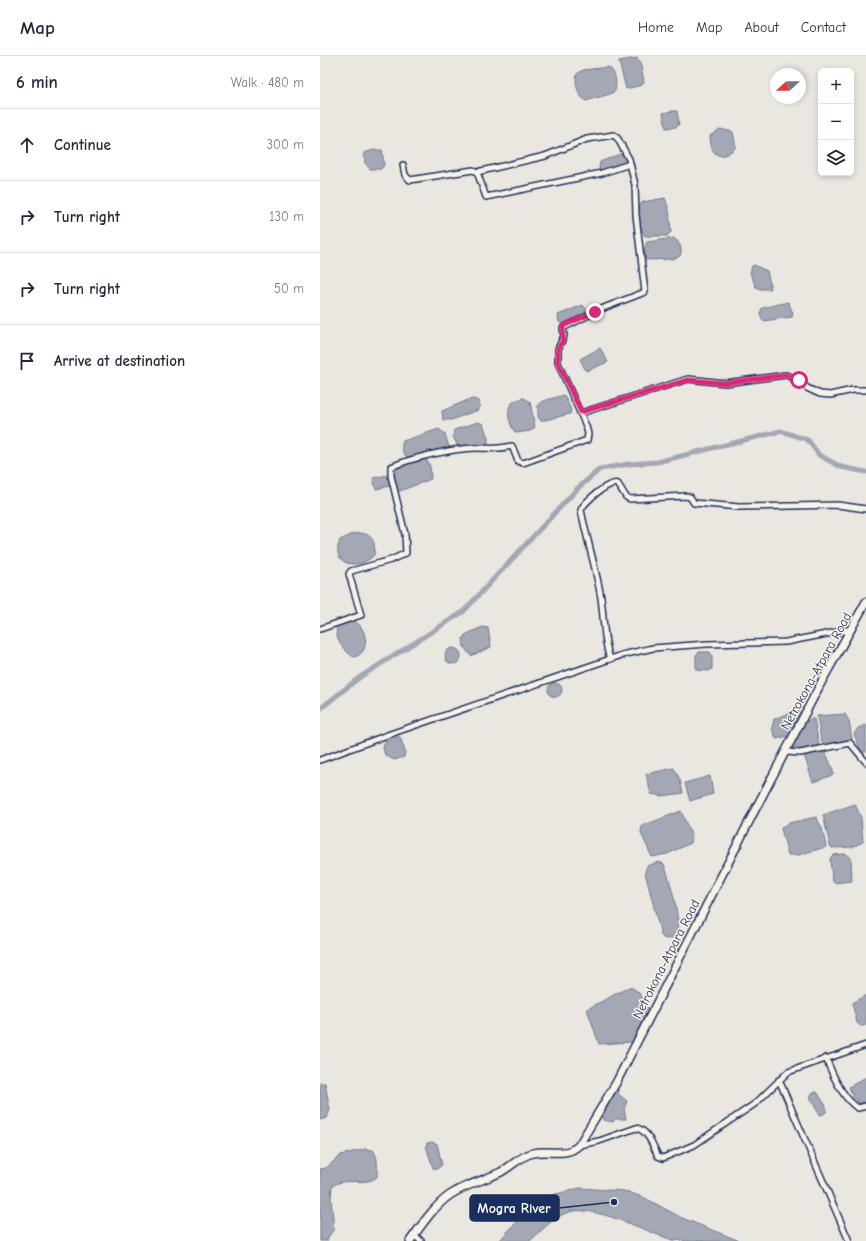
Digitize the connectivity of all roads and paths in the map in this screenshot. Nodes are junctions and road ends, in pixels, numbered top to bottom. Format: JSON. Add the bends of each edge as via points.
{"nodes":[{"id":1,"x":630,"y":164,"type":"junction"},
{"id":2,"x":403,"y":165,"type":"dead end"},
{"id":3,"x":477,"y":172,"type":"junction"},
{"id":4,"x":866,"y":390,"type":"edge"},
{"id":5,"x":581,"y":412,"type":"junction"},
{"id":6,"x":866,"y":509,"type":"edge"},
{"id":7,"x":866,"y":602,"type":"edge"},
{"id":8,"x":852,"y":628,"type":"junction"},
{"id":9,"x":320,"y":629,"type":"edge"},
{"id":10,"x":610,"y":659,"type":"junction"},
{"id":11,"x":786,"y":752,"type":"junction"},
{"id":12,"x":320,"y":760,"type":"edge"},
{"id":13,"x":866,"y":762,"type":"edge"},
{"id":14,"x":866,"y":1045,"type":"edge"},
{"id":15,"x":826,"y":1058,"type":"junction"},
{"id":16,"x":779,"y":1080,"type":"junction"},
{"id":17,"x":866,"y":1106,"type":"edge"},
{"id":18,"x":579,"y":1145,"type":"junction"},
{"id":19,"x":412,"y":1238,"type":"edge"},
{"id":20,"x":421,"y":1241,"type":"edge"},
{"id":21,"x":848,"y":1241,"type":"edge"}],
"edges":[{"from":1,"to":3,"type":"street","via":[[602,173],[488,197],[484,195]]},
{"from":1,"to":3,"type":"street","via":[[614,135],[587,139],[545,156]]},
{"from":1,"to":5,"type":"street","via":[[636,190],[636,215],[646,290],[562,328],[563,340],[558,349],[558,363]]},
{"from":2,"to":3,"type":"street","via":[[405,175],[410,180],[473,170]]},
{"from":4,"to":5,"type":"street","via":[[820,394],[786,375],[724,383],[688,380]]},
{"from":5,"to":9,"type":"street","via":[[588,434],[587,440],[523,462],[518,461],[512,446],[501,450],[475,448],[453,451],[392,467],[391,476],[405,534],[406,552],[391,560],[351,571],[349,574],[361,615]]},
{"from":6,"to":10,"type":"street","via":[[838,505],[739,507],[694,503],[686,496],[630,499],[618,484],[613,482],[607,485],[581,510],[601,598],[604,639]]},
{"from":7,"to":8,"type":"street","name":"Netrokona-Atpara Road"},
{"from":8,"to":10,"type":"street","via":[[786,642],[746,641],[653,648]]},
{"from":8,"to":11,"type":"street","name":"Netrokona-Atpara Road"},
{"from":10,"to":12,"type":"street"},
{"from":11,"to":13,"type":"street","via":[[800,754],[850,743]]},
{"from":11,"to":18,"type":"street","name":"Netrokona-Atpara Road","via":[[729,859],[620,1077]]},
{"from":14,"to":15,"type":"street"},
{"from":15,"to":16,"type":"street","via":[[788,1072]]},
{"from":15,"to":17,"type":"street","via":[[835,1080],[852,1103],[858,1108]]},
{"from":16,"to":18,"type":"street","via":[[756,1103],[694,1145],[663,1158],[658,1156],[641,1129],[636,1128]]},
{"from":16,"to":21,"type":"street"},
{"from":18,"to":19,"type":"street","via":[[575,1150],[565,1153],[532,1153],[502,1171],[451,1194],[443,1200]]},
{"from":19,"to":20,"type":"street"}]}
